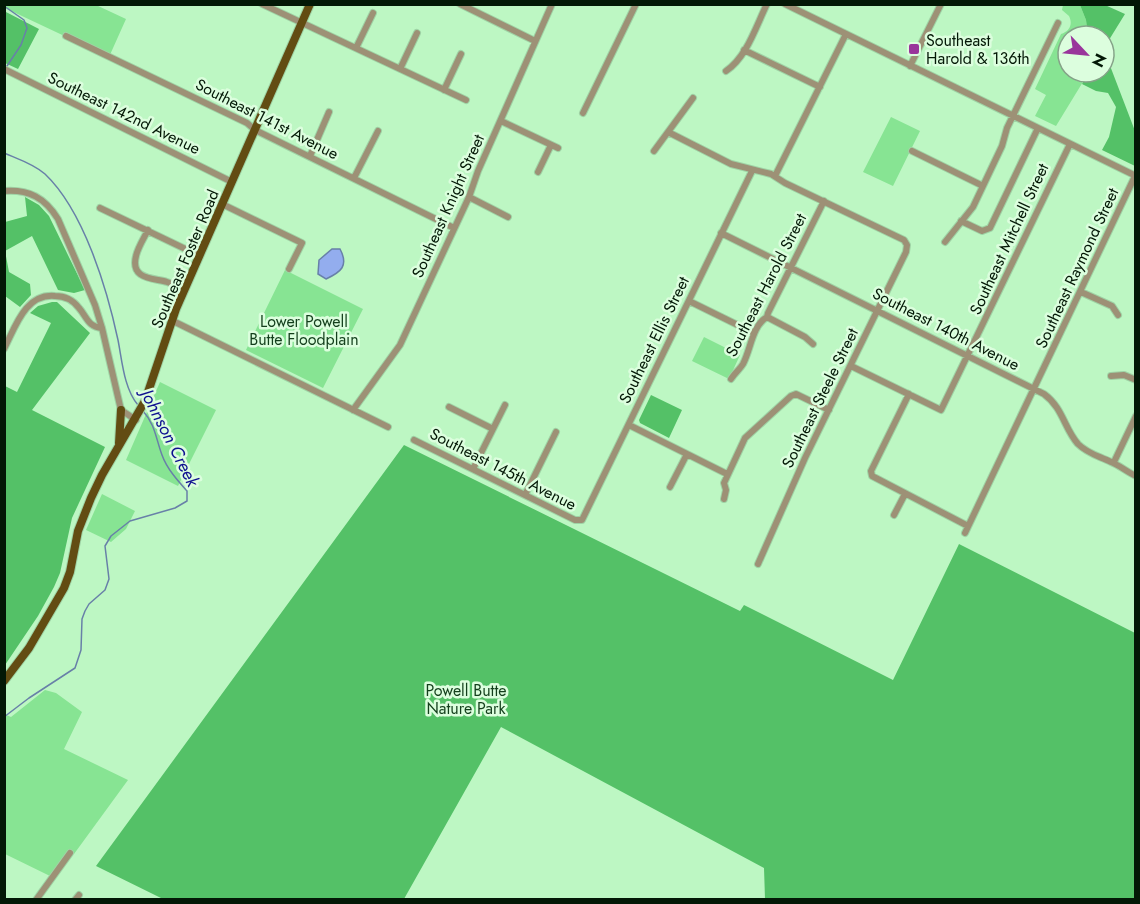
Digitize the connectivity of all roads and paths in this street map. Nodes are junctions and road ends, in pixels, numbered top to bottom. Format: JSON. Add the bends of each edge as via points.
{"nodes":[{"id":1,"x":262,"y":4,"type":"edge"},
{"id":2,"x":310,"y":4,"type":"edge"},
{"id":3,"x":460,"y":4,"type":"edge"},
{"id":4,"x":552,"y":4,"type":"edge"},
{"id":5,"x":636,"y":4,"type":"edge"},
{"id":6,"x":766,"y":4,"type":"edge"},
{"id":7,"x":785,"y":4,"type":"edge"},
{"id":8,"x":941,"y":4,"type":"edge"},
{"id":9,"x":373,"y":13,"type":"dead end"},
{"id":10,"x":302,"y":23,"type":"junction"},
{"id":11,"x":1058,"y":23,"type":"dead end"},
{"id":12,"x":417,"y":33,"type":"dead end"},
{"id":13,"x":846,"y":34,"type":"junction"},
{"id":14,"x":66,"y":36,"type":"dead end"},
{"id":15,"x":535,"y":41,"type":"junction"},
{"id":16,"x":356,"y":48,"type":"junction"},
{"id":17,"x":744,"y":50,"type":"junction"},
{"id":18,"x":461,"y":54,"type":"dead end"},
{"id":19,"x":910,"y":66,"type":"junction"},
{"id":20,"x":4,"y":69,"type":"edge"},
{"id":21,"x":400,"y":69,"type":"junction"},
{"id":22,"x":726,"y":71,"type":"dead end"},
{"id":23,"x":820,"y":87,"type":"junction"},
{"id":24,"x":444,"y":90,"type":"junction"},
{"id":25,"x":693,"y":98,"type":"dead end"},
{"id":26,"x":466,"y":100,"type":"dead end"},
{"id":27,"x":329,"y":112,"type":"dead end"},
{"id":28,"x":583,"y":113,"type":"dead end"},
{"id":29,"x":1013,"y":116,"type":"junction"},
{"id":30,"x":501,"y":121,"type":"junction"},
{"id":31,"x":1038,"y":128,"type":"junction"},
{"id":32,"x":255,"y":130,"type":"junction"},
{"id":33,"x":378,"y":131,"type":"dead end"},
{"id":34,"x":669,"y":132,"type":"junction"},
{"id":35,"x":1070,"y":144,"type":"junction"},
{"id":36,"x":654,"y":151,"type":"dead end"},
{"id":37,"x":912,"y":151,"type":"dead end"},
{"id":38,"x":310,"y":156,"type":"junction"},
{"id":39,"x":752,"y":171,"type":"junction"},
{"id":40,"x":538,"y":172,"type":"dead end"},
{"id":41,"x":775,"y":176,"type":"junction"},
{"id":42,"x":1136,"y":176,"type":"edge"},
{"id":43,"x":354,"y":178,"type":"junction"},
{"id":44,"x":232,"y":182,"type":"junction"},
{"id":45,"x":983,"y":186,"type":"junction"},
{"id":46,"x":4,"y":191,"type":"edge"},
{"id":47,"x":469,"y":197,"type":"junction"},
{"id":48,"x":824,"y":201,"type":"junction"},
{"id":49,"x":222,"y":204,"type":"junction"},
{"id":50,"x":100,"y":207,"type":"dead end"},
{"id":51,"x":508,"y":217,"type":"dead end"},
{"id":52,"x":961,"y":221,"type":"junction"},
{"id":53,"x":454,"y":228,"type":"junction"},
{"id":54,"x":148,"y":230,"type":"junction"},
{"id":55,"x":721,"y":233,"type":"junction"},
{"id":56,"x":945,"y":242,"type":"dead end"},
{"id":57,"x":200,"y":256,"type":"junction"},
{"id":58,"x":791,"y":267,"type":"junction"},
{"id":59,"x":289,"y":269,"type":"dead end"},
{"id":60,"x":184,"y":290,"type":"junction"},
{"id":61,"x":1081,"y":292,"type":"junction"},
{"id":62,"x":688,"y":301,"type":"junction"},
{"id":63,"x":878,"y":310,"type":"junction"},
{"id":64,"x":1118,"y":315,"type":"dead end"},
{"id":65,"x":767,"y":317,"type":"junction"},
{"id":66,"x":171,"y":320,"type":"junction"},
{"id":67,"x":102,"y":328,"type":"junction"},
{"id":68,"x":754,"y":333,"type":"junction"},
{"id":69,"x":813,"y":344,"type":"dead end"},
{"id":70,"x":4,"y":350,"type":"edge"},
{"id":71,"x":968,"y":356,"type":"junction"},
{"id":72,"x":851,"y":366,"type":"junction"},
{"id":73,"x":1111,"y":376,"type":"dead end"},
{"id":74,"x":730,"y":379,"type":"dead end"},
{"id":75,"x":1136,"y":380,"type":"edge"},
{"id":76,"x":1034,"y":388,"type":"junction"},
{"id":77,"x":909,"y":394,"type":"junction"},
{"id":78,"x":505,"y":405,"type":"dead end"},
{"id":79,"x":448,"y":407,"type":"dead end"},
{"id":80,"x":121,"y":410,"type":"junction"},
{"id":81,"x":353,"y":410,"type":"junction"},
{"id":82,"x":829,"y":410,"type":"junction"},
{"id":83,"x":1136,"y":416,"type":"edge"},
{"id":84,"x":137,"y":418,"type":"junction"},
{"id":85,"x":628,"y":425,"type":"junction"},
{"id":86,"x":388,"y":427,"type":"dead end"},
{"id":87,"x":493,"y":429,"type":"junction"},
{"id":88,"x":556,"y":432,"type":"dead end"},
{"id":89,"x":414,"y":440,"type":"dead end"},
{"id":90,"x":118,"y":448,"type":"junction"},
{"id":91,"x":687,"y":454,"type":"junction"},
{"id":92,"x":1114,"y":462,"type":"junction"},
{"id":93,"x":473,"y":469,"type":"junction"},
{"id":94,"x":727,"y":474,"type":"junction"},
{"id":95,"x":1136,"y":476,"type":"edge"},
{"id":96,"x":670,"y":487,"type":"dead end"},
{"id":97,"x":905,"y":494,"type":"junction"},
{"id":98,"x":525,"y":495,"type":"junction"},
{"id":99,"x":724,"y":499,"type":"dead end"},
{"id":100,"x":894,"y":515,"type":"dead end"},
{"id":101,"x":580,"y":521,"type":"joint"},
{"id":102,"x":968,"y":526,"type":"junction"},
{"id":103,"x":965,"y":533,"type":"dead end"},
{"id":104,"x":758,"y":564,"type":"dead end"},
{"id":105,"x":4,"y":681,"type":"edge"},
{"id":106,"x":70,"y":854,"type":"dead end"},
{"id":107,"x":36,"y":900,"type":"edge"}],
"edges":[{"from":1,"to":10,"type":"street"},
{"from":2,"to":10,"type":"main road","name":"Southeast Foster Road"},
{"from":3,"to":15,"type":"street"},
{"from":4,"to":15,"type":"street","name":"Southeast Knight Street"},
{"from":5,"to":28,"type":"street"},
{"from":6,"to":17,"type":"street"},
{"from":7,"to":13,"type":"street"},
{"from":8,"to":19,"type":"street"},
{"from":9,"to":16,"type":"street"},
{"from":10,"to":16,"type":"street"},
{"from":10,"to":32,"type":"main road","name":"Southeast Foster Road"},
{"from":11,"to":29,"type":"street"},
{"from":12,"to":21,"type":"street"},
{"from":13,"to":19,"type":"street"},
{"from":13,"to":23,"type":"street"},
{"from":14,"to":32,"type":"street","name":"Southeast 141st Avenue"},
{"from":15,"to":30,"type":"street","name":"Southeast Knight Street"},
{"from":16,"to":21,"type":"street"},
{"from":17,"to":22,"type":"street"},
{"from":17,"to":23,"type":"street"},
{"from":18,"to":24,"type":"street"},
{"from":19,"to":29,"type":"street"},
{"from":20,"to":44,"type":"street","name":"Southeast 142nd Avenue"},
{"from":21,"to":24,"type":"street"},
{"from":23,"to":41,"type":"street"},
{"from":24,"to":26,"type":"street"},
{"from":25,"to":34,"type":"street"},
{"from":27,"to":38,"type":"street"},
{"from":29,"to":31,"type":"street"},
{"from":29,"to":45,"type":"street"},
{"from":30,"to":40,"type":"street","via":[[555,146]]},
{"from":30,"to":47,"type":"street","name":"Southeast Knight Street"},
{"from":31,"to":35,"type":"street"},
{"from":31,"to":52,"type":"street","via":[[990,228],[982,231]]},
{"from":32,"to":38,"type":"street","name":"Southeast 141st Avenue"},
{"from":32,"to":44,"type":"main road","name":"Southeast Foster Road"},
{"from":33,"to":43,"type":"street"},
{"from":34,"to":36,"type":"street"},
{"from":34,"to":39,"type":"street"},
{"from":35,"to":42,"type":"street"},
{"from":35,"to":71,"type":"street","name":"Southeast Mitchell Street"},
{"from":37,"to":45,"type":"street"},
{"from":38,"to":43,"type":"street","name":"Southeast 141st Avenue"},
{"from":39,"to":41,"type":"street"},
{"from":39,"to":55,"type":"street","name":"Southeast Ellis Street"},
{"from":41,"to":48,"type":"street"},
{"from":42,"to":61,"type":"street","name":"Southeast Raymond Street"},
{"from":43,"to":53,"type":"street","name":"Southeast 141st Avenue"},
{"from":44,"to":49,"type":"main road","name":"Southeast Foster Road"},
{"from":45,"to":52,"type":"street"},
{"from":46,"to":67,"type":"street","via":[[31,193],[58,219]]},
{"from":47,"to":51,"type":"street"},
{"from":47,"to":53,"type":"street","name":"Southeast Knight Street"},
{"from":48,"to":58,"type":"street","name":"Southeast Harold Street"},
{"from":48,"to":63,"type":"street","name":"Southeast Steele Street","via":[[904,240],[907,245]]},
{"from":49,"to":57,"type":"main road","name":"Southeast Foster Road"},
{"from":49,"to":59,"type":"street","via":[[302,243]]},
{"from":50,"to":54,"type":"street"},
{"from":52,"to":56,"type":"street"},
{"from":53,"to":81,"type":"street","name":"Southeast Knight Street","via":[[400,345]]},
{"from":54,"to":57,"type":"street"},
{"from":54,"to":60,"type":"street","via":[[136,256],[138,270],[148,279]]},
{"from":55,"to":58,"type":"street","name":"Southeast 140th Avenue"},
{"from":55,"to":62,"type":"street","name":"Southeast Ellis Street"},
{"from":57,"to":60,"type":"main road","name":"Southeast Foster Road"},
{"from":58,"to":63,"type":"street","name":"Southeast 140th Avenue"},
{"from":58,"to":65,"type":"street","name":"Southeast Harold Street"},
{"from":60,"to":66,"type":"main road","name":"Southeast Foster Road"},
{"from":61,"to":64,"type":"street","via":[[1112,306]]},
{"from":61,"to":76,"type":"street","name":"Southeast Raymond Street"},
{"from":62,"to":68,"type":"street"},
{"from":62,"to":85,"type":"street","name":"Southeast Ellis Street"},
{"from":63,"to":71,"type":"street","name":"Southeast 140th Avenue"},
{"from":63,"to":72,"type":"street","name":"Southeast Steele Street"},
{"from":65,"to":68,"type":"street","name":"Southeast Harold Street"},
{"from":65,"to":69,"type":"street"},
{"from":66,"to":81,"type":"street"},
{"from":66,"to":84,"type":"main road","name":"Southeast Foster Road"},
{"from":67,"to":70,"type":"street","via":[[90,324],[71,301],[47,296],[28,305]]},
{"from":67,"to":80,"type":"street"},
{"from":68,"to":74,"type":"street","name":"Southeast Harold Street","via":[[743,363]]},
{"from":71,"to":76,"type":"street","name":"Southeast 140th Avenue"},
{"from":71,"to":77,"type":"street","name":"Southeast Mitchell Street","via":[[941,410]]},
{"from":72,"to":77,"type":"street"},
{"from":72,"to":82,"type":"street","name":"Southeast Steele Street"},
{"from":73,"to":75,"type":"street","via":[[1124,375]]},
{"from":76,"to":92,"type":"street","name":"Southeast 140th Avenue","via":[[1050,398],[1080,446]]},
{"from":76,"to":102,"type":"street","name":"Southeast Raymond Street"},
{"from":77,"to":97,"type":"street","via":[[871,475]]},
{"from":78,"to":87,"type":"street"},
{"from":79,"to":87,"type":"street"},
{"from":80,"to":84,"type":"street"},
{"from":80,"to":90,"type":"main road"},
{"from":81,"to":86,"type":"street"},
{"from":82,"to":94,"type":"street","via":[[796,394],[748,434]]},
{"from":82,"to":104,"type":"street","name":"Southeast Steele Street"},
{"from":83,"to":92,"type":"street"},
{"from":84,"to":90,"type":"main road","name":"Southeast Foster Road"},
{"from":85,"to":91,"type":"street"},
{"from":85,"to":101,"type":"street","name":"Southeast Ellis Street"},
{"from":87,"to":93,"type":"street"},
{"from":88,"to":98,"type":"street"},
{"from":89,"to":93,"type":"street","name":"Southeast 145th Avenue"},
{"from":90,"to":105,"type":"main road","name":"Southeast Foster Road","via":[[82,521],[60,596]]},
{"from":91,"to":94,"type":"street"},
{"from":91,"to":96,"type":"street"},
{"from":92,"to":95,"type":"street","name":"Southeast 140th Avenue"},
{"from":93,"to":98,"type":"street","name":"Southeast 145th Avenue"},
{"from":94,"to":99,"type":"street"},
{"from":97,"to":100,"type":"street"},
{"from":97,"to":102,"type":"street"},
{"from":98,"to":101,"type":"street","name":"Southeast 145th Avenue"},
{"from":102,"to":103,"type":"street","name":"Southeast Raymond Street"},
{"from":106,"to":107,"type":"street"}]}
